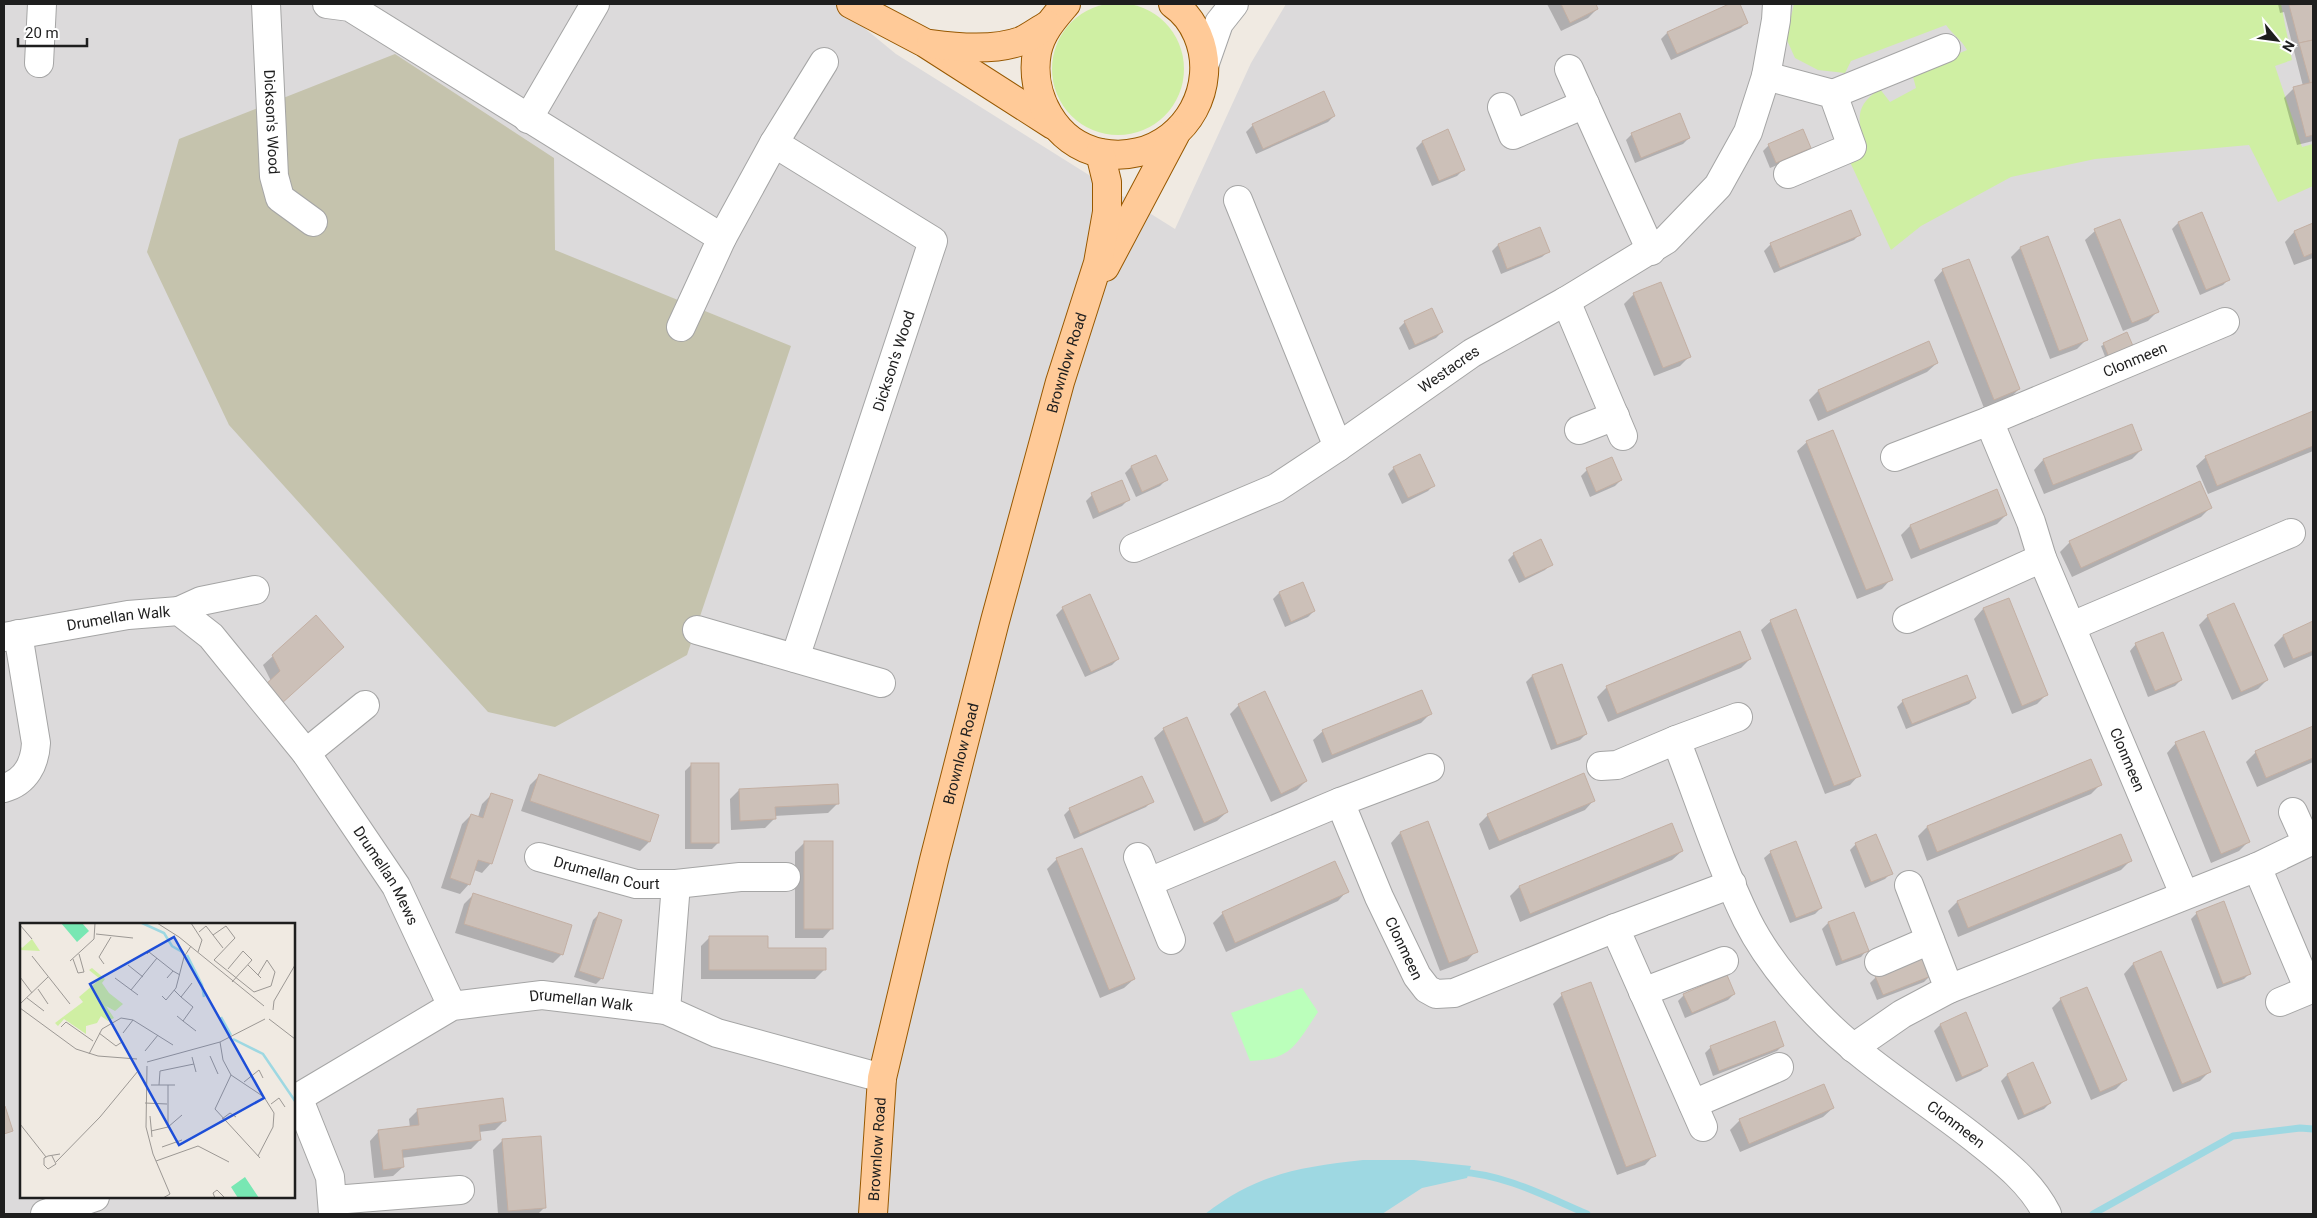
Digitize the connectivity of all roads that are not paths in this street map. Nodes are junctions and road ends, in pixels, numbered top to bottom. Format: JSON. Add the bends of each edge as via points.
{"nodes":[{"id":1,"x":42,"y":4,"type":"edge"},
{"id":2,"x":266,"y":4,"type":"edge"},
{"id":3,"x":327,"y":4,"type":"edge"},
{"id":4,"x":595,"y":4,"type":"edge"},
{"id":5,"x":851,"y":4,"type":"edge"},
{"id":6,"x":1066,"y":4,"type":"edge"},
{"id":7,"x":1174,"y":4,"type":"edge"},
{"id":8,"x":1234,"y":4,"type":"edge"},
{"id":9,"x":1777,"y":4,"type":"edge"},
{"id":10,"x":1048,"y":25,"type":"junction"},
{"id":11,"x":925,"y":43,"type":"junction"},
{"id":12,"x":1946,"y":48,"type":"dead end"},
{"id":13,"x":824,"y":62,"type":"dead end"},
{"id":14,"x":39,"y":63,"type":"dead end"},
{"id":15,"x":1205,"y":64,"type":"junction"},
{"id":16,"x":1570,"y":69,"type":"dead end"},
{"id":17,"x":1766,"y":76,"type":"junction"},
{"id":18,"x":1834,"y":94,"type":"junction"},
{"id":19,"x":1585,"y":104,"type":"junction"},
{"id":20,"x":1502,"y":107,"type":"dead end"},
{"id":21,"x":528,"y":119,"type":"junction"},
{"id":22,"x":1056,"y":126,"type":"junction"},
{"id":23,"x":1175,"y":135,"type":"junction"},
{"id":24,"x":774,"y":143,"type":"junction"},
{"id":25,"x":1100,"y":153,"type":"junction"},
{"id":26,"x":1788,"y":174,"type":"dead end"},
{"id":27,"x":1238,"y":200,"type":"dead end"},
{"id":28,"x":313,"y":222,"type":"dead end"},
{"id":29,"x":722,"y":238,"type":"junction"},
{"id":30,"x":1651,"y":251,"type":"junction"},
{"id":31,"x":1086,"y":301,"type":"junction"},
{"id":32,"x":1566,"y":301,"type":"junction"},
{"id":33,"x":2225,"y":322,"type":"dead end"},
{"id":34,"x":680,"y":327,"type":"dead end"},
{"id":35,"x":1990,"y":421,"type":"junction"},
{"id":36,"x":1579,"y":430,"type":"dead end"},
{"id":37,"x":1338,"y":447,"type":"junction"},
{"id":38,"x":1895,"y":457,"type":"dead end"},
{"id":39,"x":2290,"y":534,"type":"dead end"},
{"id":40,"x":1134,"y":548,"type":"dead end"},
{"id":41,"x":2042,"y":558,"type":"junction"},
{"id":42,"x":255,"y":590,"type":"dead end"},
{"id":43,"x":179,"y":611,"type":"junction"},
{"id":44,"x":1907,"y":619,"type":"dead end"},
{"id":45,"x":2072,"y":626,"type":"junction"},
{"id":46,"x":697,"y":630,"type":"dead end"},
{"id":47,"x":11,"y":635,"type":"edge"},
{"id":48,"x":211,"y":636,"type":"joint"},
{"id":49,"x":795,"y":658,"type":"junction"},
{"id":50,"x":881,"y":683,"type":"dead end"},
{"id":51,"x":364,"y":705,"type":"dead end"},
{"id":52,"x":1738,"y":717,"type":"dead end"},
{"id":53,"x":1676,"y":740,"type":"junction"},
{"id":54,"x":306,"y":753,"type":"junction"},
{"id":55,"x":1601,"y":766,"type":"dead end"},
{"id":56,"x":1430,"y":768,"type":"dead end"},
{"id":57,"x":4,"y":788,"type":"edge"},
{"id":58,"x":1340,"y":802,"type":"junction"},
{"id":59,"x":2293,"y":812,"type":"dead end"},
{"id":60,"x":539,"y":857,"type":"dead end"},
{"id":61,"x":1138,"y":858,"type":"dead end"},
{"id":62,"x":2257,"y":867,"type":"junction"},
{"id":63,"x":786,"y":877,"type":"dead end"},
{"id":64,"x":1149,"y":882,"type":"junction"},
{"id":65,"x":676,"y":884,"type":"junction"},
{"id":66,"x":1732,"y":884,"type":"junction"},
{"id":67,"x":1909,"y":885,"type":"dead end"},
{"id":68,"x":2184,"y":894,"type":"junction"},
{"id":69,"x":1615,"y":928,"type":"junction"},
{"id":70,"x":1171,"y":940,"type":"dead end"},
{"id":71,"x":1930,"y":940,"type":"junction"},
{"id":72,"x":1724,"y":961,"type":"dead end"},
{"id":73,"x":1879,"y":962,"type":"dead end"},
{"id":74,"x":1949,"y":989,"type":"junction"},
{"id":75,"x":1643,"y":992,"type":"junction"},
{"id":76,"x":2280,"y":1002,"type":"dead end"},
{"id":77,"x":452,"y":1006,"type":"junction"},
{"id":78,"x":666,"y":1010,"type":"junction"},
{"id":79,"x":1853,"y":1048,"type":"junction"},
{"id":80,"x":1779,"y":1067,"type":"dead end"},
{"id":81,"x":882,"y":1078,"type":"junction"},
{"id":82,"x":296,"y":1098,"type":"edge"},
{"id":83,"x":460,"y":1190,"type":"dead end"},
{"id":84,"x":91,"y":1198,"type":"edge"},
{"id":85,"x":2043,"y":1206,"type":"edge"},
{"id":86,"x":334,"y":1207,"type":"edge"},
{"id":87,"x":45,"y":1214,"type":"edge"},
{"id":88,"x":873,"y":1214,"type":"edge"}],
"edges":[{"from":1,"to":14,"type":"street"},
{"from":2,"to":28,"type":"street","name":"Dickson's Wood","via":[[274,176],[280,198]]},
{"from":3,"to":21,"type":"street","via":[[350,6]]},
{"from":4,"to":21,"type":"street"},
{"from":5,"to":11,"type":"main road"},
{"from":6,"to":10,"type":"main road"},
{"from":7,"to":15,"type":"main road","via":[[1191,23],[1201,42]]},
{"from":8,"to":15,"type":"street","via":[[1219,23]]},
{"from":9,"to":17,"type":"street","name":"Westacres"},
{"from":10,"to":11,"type":"main road","via":[[1020,41],[998,46],[955,48]]},
{"from":10,"to":22,"type":"main road","via":[[1037,50],[1035,77],[1042,103]]},
{"from":11,"to":22,"type":"main road"},
{"from":12,"to":18,"type":"street"},
{"from":13,"to":24,"type":"street"},
{"from":15,"to":23,"type":"main road","via":[[1203,90],[1192,115]]},
{"from":16,"to":19,"type":"street"},
{"from":17,"to":18,"type":"street"},
{"from":17,"to":30,"type":"street","name":"Westacres","via":[[1748,132],[1718,186],[1666,240]]},
{"from":18,"to":26,"type":"street","via":[[1852,147]]},
{"from":19,"to":20,"type":"street","via":[[1513,135]]},
{"from":19,"to":30,"type":"street"},
{"from":21,"to":29,"type":"street"},
{"from":22,"to":25,"type":"main road","via":[[1076,143]]},
{"from":23,"to":25,"type":"main road","via":[[1152,149],[1127,155]]},
{"from":23,"to":31,"type":"main road","name":"Brownlow Road"},
{"from":24,"to":29,"type":"street"},
{"from":24,"to":49,"type":"street","name":"Dickson's Wood","via":[[933,241]]},
{"from":25,"to":31,"type":"main road","name":"Brownlow Road","via":[[1107,182],[1107,212],[1098,263]]},
{"from":27,"to":37,"type":"street"},
{"from":29,"to":34,"type":"street"},
{"from":30,"to":32,"type":"street","name":"Westacres"},
{"from":31,"to":81,"type":"main road","name":"Brownlow Road","via":[[1060,382],[956,772]]},
{"from":32,"to":36,"type":"street","via":[[1619,426]]},
{"from":32,"to":37,"type":"street","name":"Westacres","via":[[1472,353]]},
{"from":33,"to":35,"type":"street","name":"Clonmeen"},
{"from":35,"to":38,"type":"street","name":"Clonmeen"},
{"from":35,"to":41,"type":"street","name":"Clonmeen"},
{"from":37,"to":40,"type":"street","name":"Westacres","via":[[1276,488]]},
{"from":39,"to":45,"type":"street"},
{"from":41,"to":44,"type":"street"},
{"from":41,"to":45,"type":"street","name":"Clonmeen"},
{"from":42,"to":43,"type":"street","via":[[201,601]]},
{"from":43,"to":47,"type":"street","name":"Drumellan Walk","via":[[128,615]]},
{"from":43,"to":48,"type":"street","name":"Drumellan Walk"},
{"from":45,"to":68,"type":"street","name":"Clonmeen"},
{"from":46,"to":49,"type":"street"},
{"from":47,"to":57,"type":"street","name":"Drumellan Walk","via":[[36,742],[36,757],[22,778]]},
{"from":48,"to":54,"type":"street","name":"Drumellan Mews"},
{"from":49,"to":50,"type":"street"},
{"from":51,"to":54,"type":"street"},
{"from":52,"to":53,"type":"street"},
{"from":53,"to":55,"type":"street","via":[[1617,765]]},
{"from":53,"to":66,"type":"street","name":"Clonmeen"},
{"from":54,"to":77,"type":"street","name":"Drumellan Mews","via":[[396,886]]},
{"from":56,"to":58,"type":"street"},
{"from":58,"to":64,"type":"street"},
{"from":58,"to":69,"type":"street","name":"Clonmeen","via":[[1379,897],[1417,976],[1427,989],[1436,994],[1454,993]]},
{"from":59,"to":62,"type":"street","via":[[2306,842]]},
{"from":60,"to":65,"type":"street","name":"Drumellan Court","via":[[636,884]]},
{"from":61,"to":64,"type":"street"},
{"from":62,"to":68,"type":"street"},
{"from":62,"to":76,"type":"street","via":[[2309,990]]},
{"from":63,"to":65,"type":"street","name":"Drumellan Court","via":[[740,877]]},
{"from":64,"to":70,"type":"street"},
{"from":65,"to":78,"type":"street","name":"Drumellan Court"},
{"from":66,"to":69,"type":"street","name":"Clonmeen"},
{"from":66,"to":79,"type":"street","name":"Clonmeen","via":[[1748,921],[1780,972]]},
{"from":67,"to":71,"type":"street"},
{"from":68,"to":74,"type":"street"},
{"from":69,"to":75,"type":"street"},
{"from":71,"to":73,"type":"street"},
{"from":71,"to":74,"type":"street"},
{"from":72,"to":75,"type":"street"},
{"from":74,"to":79,"type":"street","via":[[1902,1014]]},
{"from":75,"to":80,"type":"street","via":[[1698,1116]]},
{"from":77,"to":78,"type":"street","name":"Drumellan Walk","via":[[542,995]]},
{"from":77,"to":82,"type":"street","name":"Drumellan Walk"},
{"from":78,"to":81,"type":"street","name":"Drumellan Walk","via":[[717,1033]]},
{"from":79,"to":85,"type":"street","name":"Clonmeen","via":[[1993,1153],[2017,1174]]},
{"from":81,"to":88,"type":"main road","name":"Brownlow Road"},
{"from":82,"to":86,"type":"street","via":[[330,1177]]},
{"from":83,"to":86,"type":"street"},
{"from":84,"to":87,"type":"street"}]}
